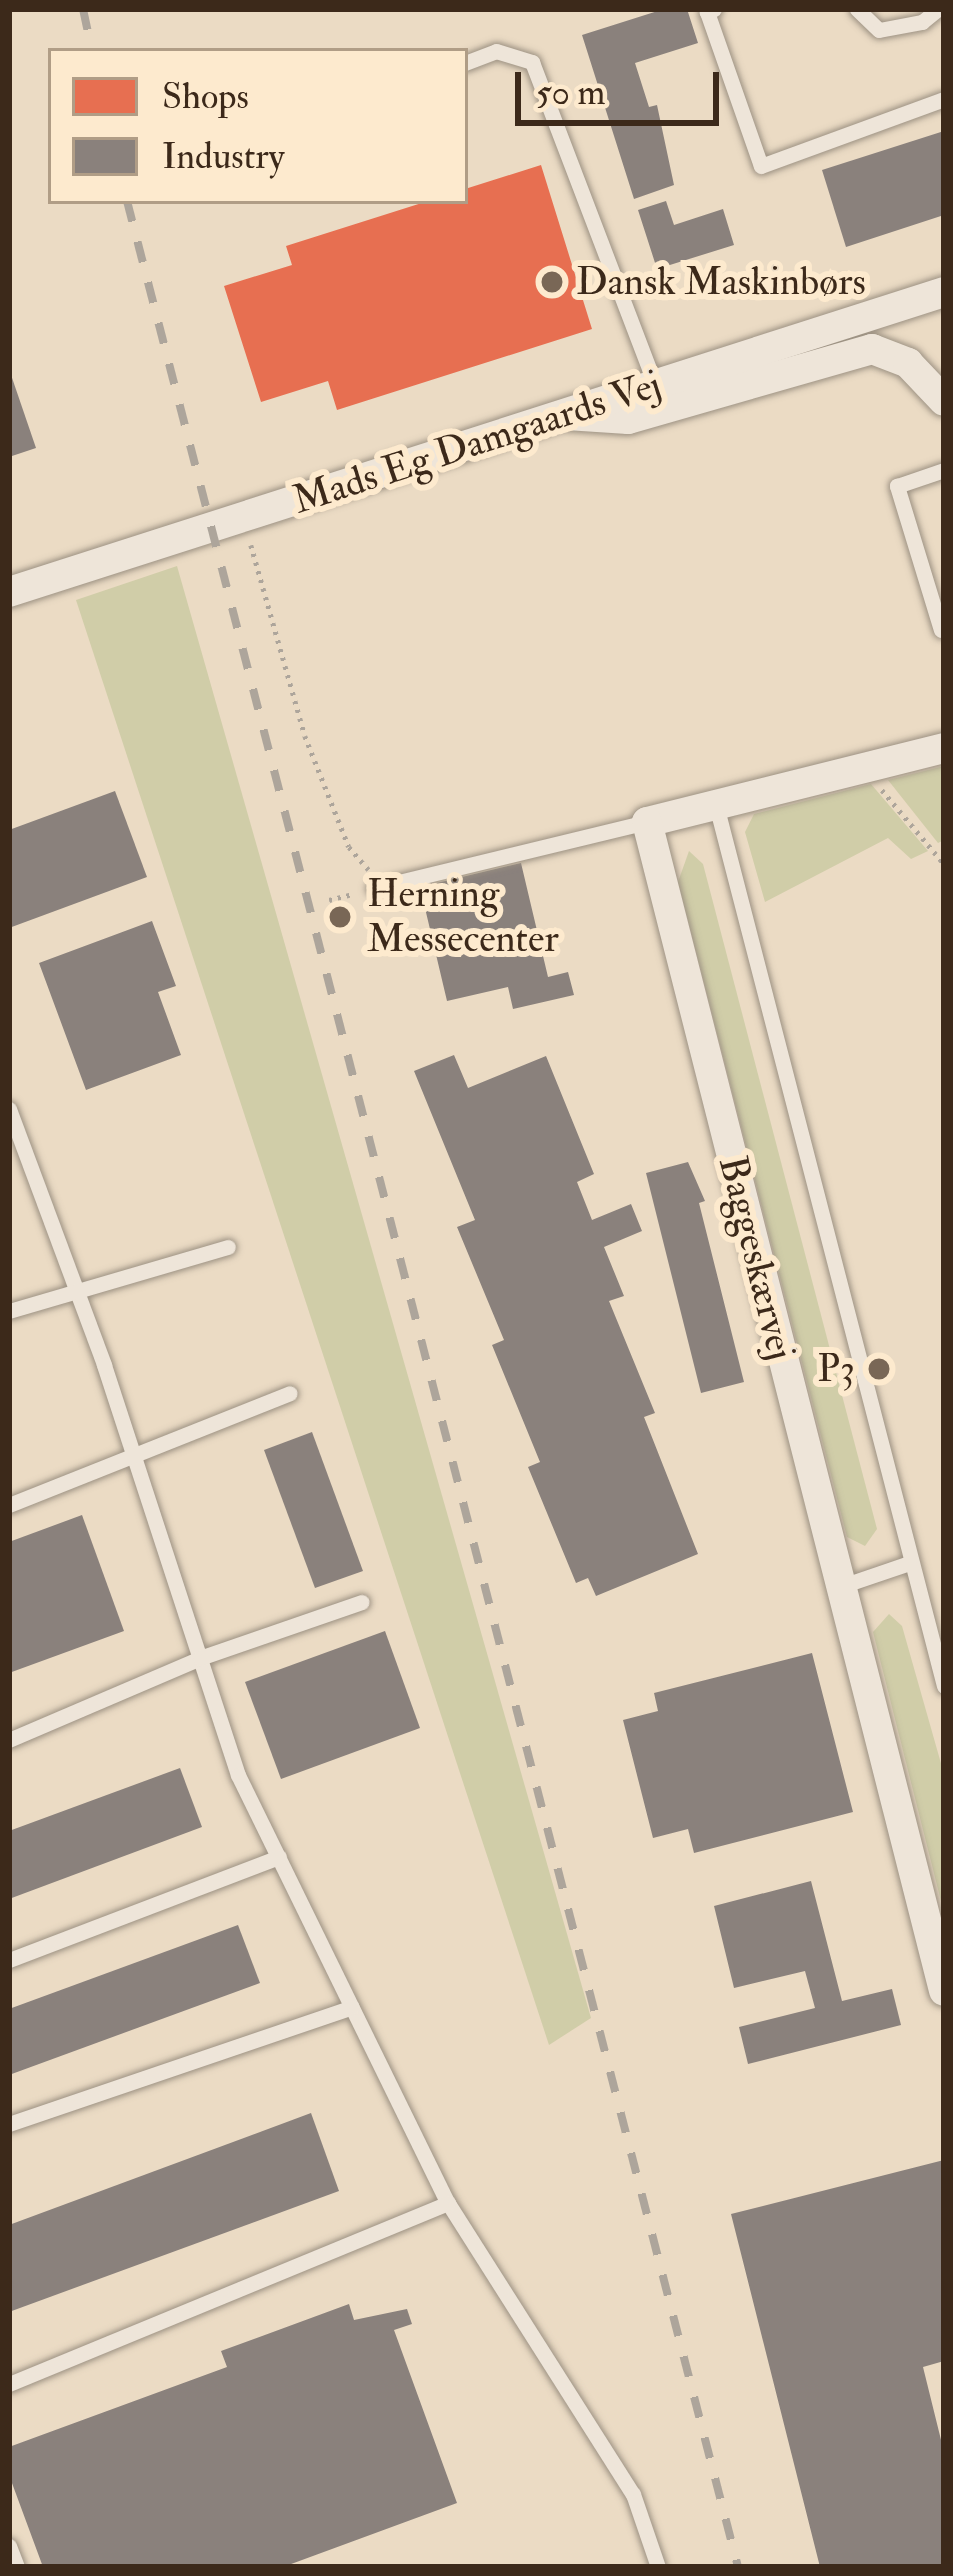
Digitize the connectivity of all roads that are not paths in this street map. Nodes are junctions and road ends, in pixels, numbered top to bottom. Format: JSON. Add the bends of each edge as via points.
{"nodes":[{"id":1,"x":714,"y":9,"type":"edge"},
{"id":2,"x":857,"y":9,"type":"edge"},
{"id":3,"x":938,"y":9,"type":"edge"},
{"id":4,"x":468,"y":62,"type":"edge"},
{"id":5,"x":944,"y":99,"type":"edge"},
{"id":6,"x":940,"y":293,"type":"edge"},
{"id":7,"x":944,"y":326,"type":"edge"},
{"id":8,"x":656,"y":384,"type":"junction"},
{"id":9,"x":944,"y":401,"type":"edge"},
{"id":10,"x":562,"y":414,"type":"junction"},
{"id":11,"x":944,"y":470,"type":"edge"},
{"id":12,"x":9,"y":592,"type":"edge"},
{"id":13,"x":941,"y":630,"type":"dead end"},
{"id":14,"x":944,"y":748,"type":"edge"},
{"id":15,"x":716,"y":805,"type":"junction"},
{"id":16,"x":647,"y":822,"type":"junction"},
{"id":17,"x":374,"y":888,"type":"dead end"},
{"id":18,"x":9,"y":1108,"type":"edge"},
{"id":19,"x":227,"y":1246,"type":"dead end"},
{"id":20,"x":75,"y":1287,"type":"junction"},
{"id":21,"x":9,"y":1311,"type":"edge"},
{"id":22,"x":290,"y":1393,"type":"dead end"},
{"id":23,"x":134,"y":1456,"type":"junction"},
{"id":24,"x":9,"y":1505,"type":"edge"},
{"id":25,"x":909,"y":1563,"type":"junction"},
{"id":26,"x":839,"y":1587,"type":"junction"},
{"id":27,"x":362,"y":1602,"type":"dead end"},
{"id":28,"x":200,"y":1658,"type":"junction"},
{"id":29,"x":944,"y":1686,"type":"edge"},
{"id":30,"x":9,"y":1740,"type":"edge"},
{"id":31,"x":279,"y":1857,"type":"junction"},
{"id":32,"x":9,"y":1960,"type":"edge"},
{"id":33,"x":944,"y":1990,"type":"edge"},
{"id":34,"x":352,"y":2007,"type":"junction"},
{"id":35,"x":9,"y":2125,"type":"edge"},
{"id":36,"x":448,"y":2203,"type":"junction"},
{"id":37,"x":9,"y":2384,"type":"edge"},
{"id":38,"x":9,"y":2546,"type":"edge"},
{"id":39,"x":656,"y":2566,"type":"edge"},
{"id":40,"x":17,"y":2567,"type":"edge"}],
"edges":[{"from":1,"to":5,"type":"lane","via":[[707,12],[760,166]]},
{"from":2,"to":3,"type":"lane","via":[[880,30],[922,22]]},
{"from":4,"to":8,"type":"lane","via":[[496,51],[532,62]]},
{"from":6,"to":7,"type":"street"},
{"from":6,"to":8,"type":"street","name":"Mads Eg Damgaards Vej"},
{"from":8,"to":10,"type":"street","name":"Mads Eg Damgaards Vej"},
{"from":9,"to":10,"type":"street","via":[[908,363],[872,350],[628,418]]},
{"from":10,"to":12,"type":"street","name":"Mads Eg Damgaards Vej"},
{"from":11,"to":13,"type":"lane","via":[[897,486]]},
{"from":14,"to":15,"type":"street"},
{"from":15,"to":16,"type":"street"},
{"from":15,"to":25,"type":"lane"},
{"from":16,"to":17,"type":"lane"},
{"from":16,"to":26,"type":"street","name":"Baggeskærvej"},
{"from":18,"to":20,"type":"lane"},
{"from":19,"to":20,"type":"lane"},
{"from":20,"to":21,"type":"lane"},
{"from":20,"to":23,"type":"lane"},
{"from":22,"to":23,"type":"lane"},
{"from":23,"to":24,"type":"lane"},
{"from":23,"to":28,"type":"lane"},
{"from":25,"to":26,"type":"lane"},
{"from":25,"to":29,"type":"lane"},
{"from":26,"to":33,"type":"street","name":"Baggeskærvej"},
{"from":27,"to":28,"type":"lane"},
{"from":28,"to":30,"type":"lane"},
{"from":28,"to":31,"type":"lane","via":[[238,1775]]},
{"from":31,"to":32,"type":"lane"},
{"from":31,"to":34,"type":"lane"},
{"from":34,"to":35,"type":"lane"},
{"from":34,"to":36,"type":"lane"},
{"from":36,"to":37,"type":"lane"},
{"from":36,"to":39,"type":"lane","via":[[633,2494]]},
{"from":38,"to":40,"type":"lane"}]}
